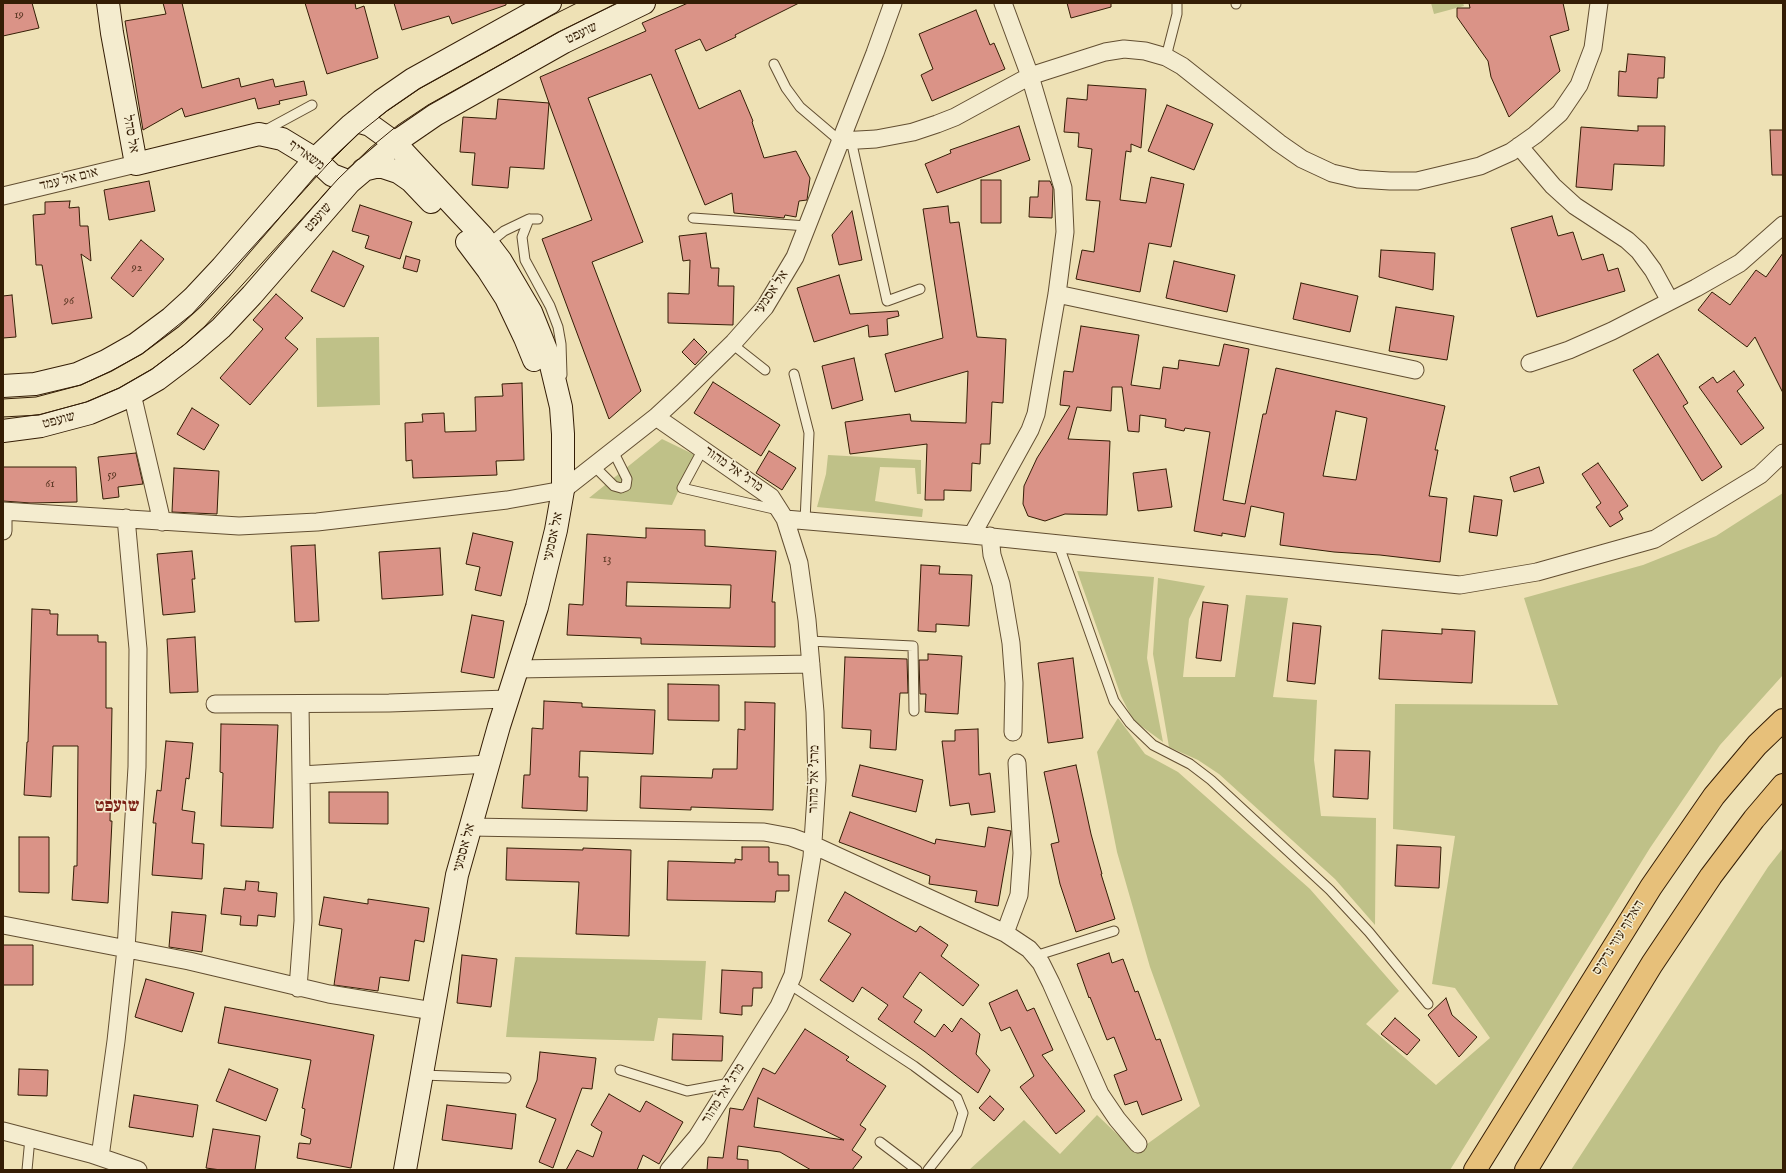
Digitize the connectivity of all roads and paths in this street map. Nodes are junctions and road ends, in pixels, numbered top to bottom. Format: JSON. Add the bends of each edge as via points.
{"nodes":[{"id":1,"x":108,"y":3,"type":"edge"},
{"id":2,"x":550,"y":3,"type":"edge"},
{"id":3,"x":644,"y":3,"type":"edge"},
{"id":4,"x":893,"y":3,"type":"edge"},
{"id":5,"x":1003,"y":3,"type":"edge"},
{"id":6,"x":1177,"y":3,"type":"edge"},
{"id":7,"x":1599,"y":3,"type":"edge"},
{"id":8,"x":1166,"y":57,"type":"junction"},
{"id":9,"x":774,"y":64,"type":"dead end"},
{"id":10,"x":1030,"y":76,"type":"junction"},
{"id":11,"x":312,"y":105,"type":"dead end"},
{"id":12,"x":356,"y":121,"type":"junction"},
{"id":13,"x":424,"y":122,"type":"junction"},
{"id":14,"x":259,"y":134,"type":"junction"},
{"id":15,"x":846,"y":141,"type":"junction"},
{"id":16,"x":395,"y":143,"type":"junction"},
{"id":17,"x":1519,"y":146,"type":"junction"},
{"id":18,"x":315,"y":159,"type":"junction"},
{"id":19,"x":136,"y":164,"type":"junction"},
{"id":20,"x":424,"y":173,"type":"junction"},
{"id":21,"x":357,"y":176,"type":"junction"},
{"id":22,"x":3,"y":196,"type":"edge"},
{"id":23,"x":693,"y":218,"type":"dead end"},
{"id":24,"x":1783,"y":225,"type":"edge"},
{"id":25,"x":807,"y":226,"type":"junction"},
{"id":26,"x":483,"y":249,"type":"junction"},
{"id":27,"x":920,"y":289,"type":"dead end"},
{"id":28,"x":1057,"y":294,"type":"junction"},
{"id":29,"x":1670,"y":301,"type":"junction"},
{"id":30,"x":732,"y":344,"type":"junction"},
{"id":31,"x":1530,"y":363,"type":"dead end"},
{"id":32,"x":765,"y":370,"type":"dead end"},
{"id":33,"x":1415,"y":370,"type":"dead end"},
{"id":34,"x":794,"y":374,"type":"dead end"},
{"id":35,"x":3,"y":386,"type":"edge"},
{"id":36,"x":132,"y":394,"type":"junction"},
{"id":37,"x":561,"y":407,"type":"junction"},
{"id":38,"x":656,"y":417,"type":"junction"},
{"id":39,"x":3,"y":432,"type":"edge"},
{"id":40,"x":703,"y":449,"type":"junction"},
{"id":41,"x":613,"y":451,"type":"junction"},
{"id":42,"x":1783,"y":453,"type":"edge"},
{"id":43,"x":594,"y":466,"type":"junction"},
{"id":44,"x":564,"y":490,"type":"junction"},
{"id":45,"x":3,"y":511,"type":"edge"},
{"id":46,"x":782,"y":515,"type":"junction"},
{"id":47,"x":126,"y":518,"type":"junction"},
{"id":48,"x":805,"y":521,"type":"junction"},
{"id":49,"x":162,"y":522,"type":"junction"},
{"id":50,"x":3,"y":531,"type":"edge"},
{"id":51,"x":972,"y":534,"type":"junction"},
{"id":52,"x":990,"y":536,"type":"junction"},
{"id":53,"x":1058,"y":543,"type":"junction"},
{"id":54,"x":809,"y":641,"type":"junction"},
{"id":55,"x":811,"y":664,"type":"junction"},
{"id":56,"x":517,"y":669,"type":"junction"},
{"id":57,"x":507,"y":699,"type":"junction"},
{"id":58,"x":215,"y":704,"type":"dead end"},
{"id":59,"x":300,"y":704,"type":"junction"},
{"id":60,"x":914,"y":711,"type":"dead end"},
{"id":61,"x":1783,"y":720,"type":"edge"},
{"id":62,"x":1013,"y":732,"type":"dead end"},
{"id":63,"x":1017,"y":763,"type":"dead end"},
{"id":64,"x":488,"y":764,"type":"junction"},
{"id":65,"x":301,"y":775,"type":"junction"},
{"id":66,"x":1783,"y":785,"type":"edge"},
{"id":67,"x":1783,"y":801,"type":"edge"},
{"id":68,"x":470,"y":827,"type":"junction"},
{"id":69,"x":813,"y":845,"type":"junction"},
{"id":70,"x":1711,"y":876,"type":"junction"},
{"id":71,"x":3,"y":925,"type":"edge"},
{"id":72,"x":1114,"y":931,"type":"dead end"},
{"id":73,"x":1006,"y":933,"type":"junction"},
{"id":74,"x":126,"y":949,"type":"junction"},
{"id":75,"x":1035,"y":956,"type":"junction"},
{"id":76,"x":790,"y":984,"type":"junction"},
{"id":77,"x":298,"y":988,"type":"junction"},
{"id":78,"x":1428,"y":1004,"type":"dead end"},
{"id":79,"x":433,"y":1011,"type":"junction"},
{"id":80,"x":620,"y":1070,"type":"dead end"},
{"id":81,"x":422,"y":1075,"type":"junction"},
{"id":82,"x":506,"y":1078,"type":"dead end"},
{"id":83,"x":730,"y":1083,"type":"junction"},
{"id":84,"x":3,"y":1131,"type":"edge"},
{"id":85,"x":30,"y":1138,"type":"junction"},
{"id":86,"x":880,"y":1142,"type":"dead end"},
{"id":87,"x":1138,"y":1144,"type":"dead end"},
{"id":88,"x":100,"y":1157,"type":"junction"},
{"id":89,"x":28,"y":1170,"type":"edge"},
{"id":90,"x":138,"y":1170,"type":"edge"},
{"id":91,"x":405,"y":1170,"type":"edge"},
{"id":92,"x":669,"y":1170,"type":"edge"},
{"id":93,"x":917,"y":1170,"type":"edge"},
{"id":94,"x":928,"y":1170,"type":"edge"},
{"id":95,"x":1475,"y":1170,"type":"edge"},
{"id":96,"x":1526,"y":1170,"type":"edge"}],
"edges":[{"from":1,"to":19,"type":"street","name":"אל סהל"},
{"from":2,"to":12,"type":"street","via":[[413,79]]},
{"from":3,"to":13,"type":"street","name":"שועפט","via":[[564,42]]},
{"from":4,"to":15,"type":"street","name":"אל אסמעי"},
{"from":5,"to":10,"type":"street"},
{"from":6,"to":8,"type":"lane","via":[[1177,14]]},
{"from":7,"to":17,"type":"street","via":[[1593,48],[1579,85],[1560,112]]},
{"from":8,"to":10,"type":"street","via":[[1124,49],[1105,52]]},
{"from":8,"to":17,"type":"street","via":[[1182,66],[1279,143],[1302,159],[1332,173],[1358,179],[1417,181],[1480,166]]},
{"from":9,"to":15,"type":"lane","via":[[786,88],[800,106]]},
{"from":10,"to":15,"type":"street","via":[[955,117],[937,124],[876,139]]},
{"from":10,"to":28,"type":"street","via":[[1063,188],[1065,232]]},
{"from":11,"to":14,"type":"lane"},
{"from":12,"to":16,"type":"street","via":[[370,125]]},
{"from":12,"to":18,"type":"street"},
{"from":13,"to":16,"type":"street","name":"שועפט"},
{"from":13,"to":20,"type":"street","via":[[418,134],[417,146]]},
{"from":14,"to":18,"type":"street","name":"משאריף","via":[[282,139]]},
{"from":14,"to":19,"type":"street","name":"אל סהל"},
{"from":15,"to":25,"type":"street","name":"אל אסמעי"},
{"from":15,"to":27,"type":"lane","via":[[887,301]]},
{"from":16,"to":20,"type":"street"},
{"from":16,"to":21,"type":"street","name":"שועפט"},
{"from":17,"to":29,"type":"street","via":[[1553,186],[1576,206],[1639,251]]},
{"from":18,"to":21,"type":"street","name":"משאריף","via":[[332,176]]},
{"from":18,"to":35,"type":"street","via":[[193,298],[136,344],[77,374],[35,384]]},
{"from":19,"to":22,"type":"street","name":"אום אל עמד"},
{"from":20,"to":26,"type":"street"},
{"from":21,"to":26,"type":"street","via":[[375,167],[398,172]]},
{"from":21,"to":36,"type":"street","name":"שועפט","via":[[221,328],[158,379]]},
{"from":23,"to":25,"type":"lane"},
{"from":24,"to":29,"type":"street","via":[[1740,263]]},
{"from":25,"to":30,"type":"street","name":"אל אסמעי","via":[[783,280],[765,307]]},
{"from":26,"to":37,"type":"street","via":[[519,290],[534,319],[549,356]]},
{"from":26,"to":37,"type":"lane","via":[[504,231],[534,219],[523,232],[523,250],[525,260],[550,306],[558,327],[561,344]]},
{"from":26,"to":44,"type":"street","via":[[534,361],[551,421]]},
{"from":28,"to":33,"type":"street"},
{"from":28,"to":51,"type":"street","via":[[1036,414],[1030,430]]},
{"from":29,"to":31,"type":"street","via":[[1612,331],[1569,350]]},
{"from":30,"to":32,"type":"lane"},
{"from":30,"to":38,"type":"street","name":"אל אסמעי"},
{"from":34,"to":48,"type":"lane","via":[[809,433]]},
{"from":36,"to":39,"type":"street","name":"שועפט","via":[[90,413],[41,426]]},
{"from":36,"to":49,"type":"street"},
{"from":37,"to":44,"type":"street"},
{"from":38,"to":40,"type":"street","name":"מרג' אל מהור"},
{"from":38,"to":41,"type":"street","name":"אל אסמעי"},
{"from":40,"to":46,"type":"street","name":"מרג' אל מהור","via":[[771,497]]},
{"from":40,"to":46,"type":"lane","via":[[682,488]]},
{"from":41,"to":43,"type":"street","name":"אל אסמעי"},
{"from":41,"to":43,"type":"lane","via":[[627,479],[626,486],[614,486]]},
{"from":42,"to":53,"type":"street","via":[[1760,475],[1655,539],[1537,572],[1460,585]]},
{"from":43,"to":44,"type":"street","name":"אל אסמעי"},
{"from":44,"to":49,"type":"street","via":[[507,500],[317,522],[239,526]]},
{"from":44,"to":56,"type":"street","name":"אל אסמעי","via":[[537,607]]},
{"from":45,"to":47,"type":"street"},
{"from":45,"to":50,"type":"street"},
{"from":46,"to":48,"type":"street"},
{"from":46,"to":54,"type":"street","name":"מרג' אל מהור","via":[[799,563]]},
{"from":47,"to":49,"type":"street"},
{"from":47,"to":74,"type":"street","via":[[138,657],[137,767]]},
{"from":48,"to":51,"type":"street"},
{"from":51,"to":52,"type":"street"},
{"from":52,"to":53,"type":"street"},
{"from":52,"to":62,"type":"street","via":[[1012,643]]},
{"from":53,"to":78,"type":"lane","via":[[1114,701],[1130,723],[1152,745],[1190,764],[1211,780],[1330,890],[1369,932]]},
{"from":54,"to":55,"type":"street","name":"מרג' אל מהור"},
{"from":54,"to":60,"type":"lane","via":[[913,646]]},
{"from":55,"to":56,"type":"street"},
{"from":55,"to":69,"type":"street","name":"מרג' אל מהור","via":[[817,780]]},
{"from":56,"to":57,"type":"street","name":"אל אסמעי"},
{"from":57,"to":59,"type":"street"},
{"from":57,"to":64,"type":"street","name":"אל אסמעי"},
{"from":58,"to":59,"type":"street"},
{"from":59,"to":65,"type":"street"},
{"from":61,"to":95,"type":"highway","name":"האלוף עוזי נרקיס","via":[[1757,745],[1714,796],[1651,887]]},
{"from":63,"to":73,"type":"street","via":[[1022,853],[1019,895]]},
{"from":64,"to":65,"type":"street"},
{"from":64,"to":68,"type":"street","name":"אל אסמעי"},
{"from":65,"to":77,"type":"street","via":[[303,921]]},
{"from":66,"to":70,"type":"highway"},
{"from":67,"to":70,"type":"highway"},
{"from":68,"to":69,"type":"street","via":[[764,832],[791,837]]},
{"from":68,"to":79,"type":"street","name":"אל אסמעי","via":[[457,875]]},
{"from":69,"to":73,"type":"street"},
{"from":69,"to":76,"type":"street","name":"מרג' אל מהור","via":[[798,950]]},
{"from":70,"to":96,"type":"highway","via":[[1652,964]]},
{"from":71,"to":74,"type":"street"},
{"from":72,"to":75,"type":"lane"},
{"from":73,"to":75,"type":"street"},
{"from":74,"to":77,"type":"street","via":[[189,961]]},
{"from":74,"to":88,"type":"street"},
{"from":75,"to":87,"type":"street","via":[[1051,983],[1100,1094]]},
{"from":76,"to":83,"type":"street","name":"מרג' אל מהור"},
{"from":76,"to":94,"type":"lane","via":[[914,1066],[957,1098],[963,1113],[957,1133]]},
{"from":77,"to":79,"type":"street"},
{"from":79,"to":81,"type":"street","name":"אל אסמעי"},
{"from":80,"to":83,"type":"lane","via":[[687,1091]]},
{"from":81,"to":82,"type":"lane"},
{"from":81,"to":91,"type":"street","name":"אל אסמעי"},
{"from":83,"to":92,"type":"street","name":"מרג' אל מהור","via":[[697,1137]]},
{"from":84,"to":85,"type":"street"},
{"from":85,"to":88,"type":"street"},
{"from":85,"to":89,"type":"lane"},
{"from":86,"to":93,"type":"lane"},
{"from":88,"to":90,"type":"street"}]}
